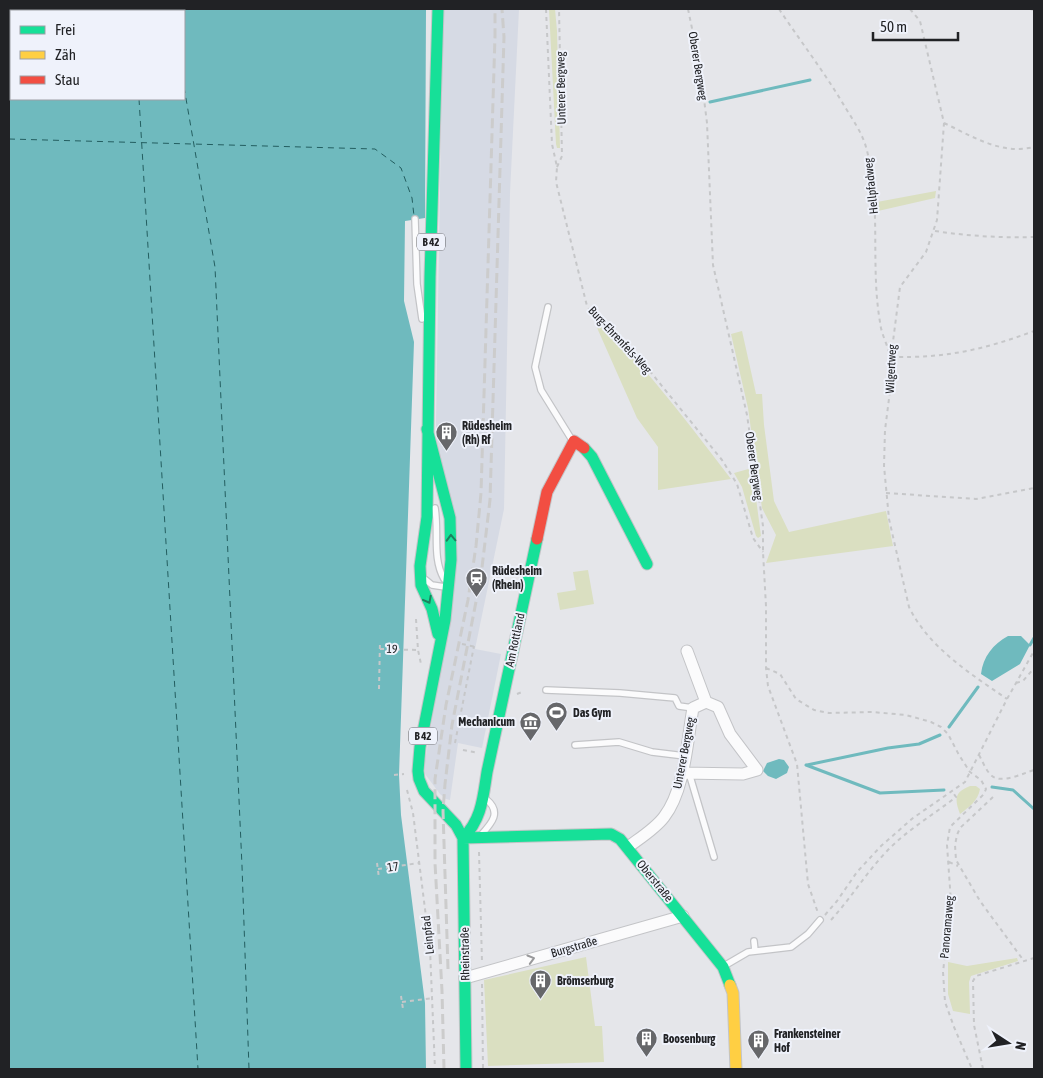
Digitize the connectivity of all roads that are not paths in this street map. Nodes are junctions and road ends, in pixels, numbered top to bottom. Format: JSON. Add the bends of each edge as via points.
{"nodes":[{"id":1,"x":438,"y":9,"type":"edge"},
{"id":2,"x":414,"y":219,"type":"dead end"},
{"id":3,"x":548,"y":307,"type":"dead end"},
{"id":4,"x":429,"y":329,"type":"junction"},
{"id":5,"x":427,"y":429,"type":"junction"},
{"id":6,"x":574,"y":442,"type":"junction"},
{"id":7,"x":425,"y":536,"type":"junction"},
{"id":8,"x":647,"y":564,"type":"dead end"},
{"id":9,"x":448,"y":587,"type":"junction"},
{"id":10,"x":440,"y":642,"type":"junction"},
{"id":11,"x":687,"y":651,"type":"dead end"},
{"id":12,"x":546,"y":690,"type":"dead end"},
{"id":13,"x":706,"y":702,"type":"junction"},
{"id":14,"x":693,"y":708,"type":"junction"},
{"id":15,"x":574,"y":744,"type":"dead end"},
{"id":16,"x":685,"y":756,"type":"junction"},
{"id":17,"x":686,"y":773,"type":"junction"},
{"id":18,"x":483,"y":796,"type":"junction"},
{"id":19,"x":479,"y":837,"type":"junction"},
{"id":20,"x":462,"y":838,"type":"junction"},
{"id":21,"x":628,"y":847,"type":"junction"},
{"id":22,"x":714,"y":857,"type":"dead end"},
{"id":23,"x":683,"y":916,"type":"junction"},
{"id":24,"x":820,"y":920,"type":"road end"},
{"id":25,"x":754,"y":940,"type":"dead end"},
{"id":26,"x":755,"y":951,"type":"junction"},
{"id":27,"x":723,"y":966,"type":"junction"},
{"id":28,"x":465,"y":978,"type":"junction"},
{"id":29,"x":466,"y":1069,"type":"edge"},
{"id":30,"x":736,"y":1069,"type":"edge"}],
"edges":[{"from":1,"to":4,"type":"main road","number":"B 42"},
{"from":2,"to":4,"type":"lane","via":[[417,284],[422,319]]},
{"from":3,"to":6,"type":"lane","via":[[535,367],[541,390]]},
{"from":4,"to":5,"type":"main road","number":"B 42"},
{"from":5,"to":7,"type":"main road","number":"B 42"},
{"from":9,"to":5,"type":"main road","number":"B 42","one_way":true,"via":[[452,560],[450,518]]},
{"from":6,"to":8,"type":"main road","via":[[584,447],[592,457]]},
{"from":6,"to":18,"type":"main road","name":"Am Rottland","via":[[547,492]]},
{"from":7,"to":9,"type":"lane","via":[[426,581]]},
{"from":7,"to":10,"type":"main road","number":"B 42","one_way":true,"via":[[420,577],[436,620]]},
{"from":9,"to":10,"type":"main road","number":"B 42"},
{"from":10,"to":20,"type":"main road","number":"B 42","via":[[420,754],[419,779],[428,797],[456,824]]},
{"from":11,"to":13,"type":"street","name":"Unterer Bergweg"},
{"from":12,"to":14,"type":"lane","via":[[675,698],[679,706]]},
{"from":13,"to":14,"type":"street","name":"Unterer Bergweg"},
{"from":13,"to":17,"type":"street","via":[[718,707],[730,734],[757,770],[743,774]]},
{"from":14,"to":16,"type":"street","name":"Unterer Bergweg"},
{"from":15,"to":16,"type":"lane","via":[[619,742],[652,752]]},
{"from":16,"to":17,"type":"street","name":"Unterer Bergweg"},
{"from":17,"to":21,"type":"street","name":"Unterer Bergweg","via":[[665,816]]},
{"from":17,"to":22,"type":"lane"},
{"from":18,"to":19,"type":"lane","via":[[493,805],[495,813]]},
{"from":18,"to":20,"type":"main road","name":"Am Rottland","via":[[480,816],[472,830]]},
{"from":19,"to":20,"type":"main road","name":"Oberstraße"},
{"from":19,"to":21,"type":"main road","name":"Oberstraße","via":[[611,834]]},
{"from":20,"to":28,"type":"main road","name":"Rheinstraße"},
{"from":21,"to":23,"type":"main road","name":"Oberstraße"},
{"from":23,"to":27,"type":"main road","name":"Oberstraße"},
{"from":28,"to":23,"type":"street","name":"Burgstraße","one_way":true},
{"from":24,"to":26,"type":"lane","via":[[791,947]]},
{"from":25,"to":26,"type":"lane"},
{"from":26,"to":27,"type":"lane"},
{"from":27,"to":30,"type":"main road","name":"Oberstraße","via":[[732,993]]},
{"from":28,"to":29,"type":"main road","name":"Rheinstraße"}]}
